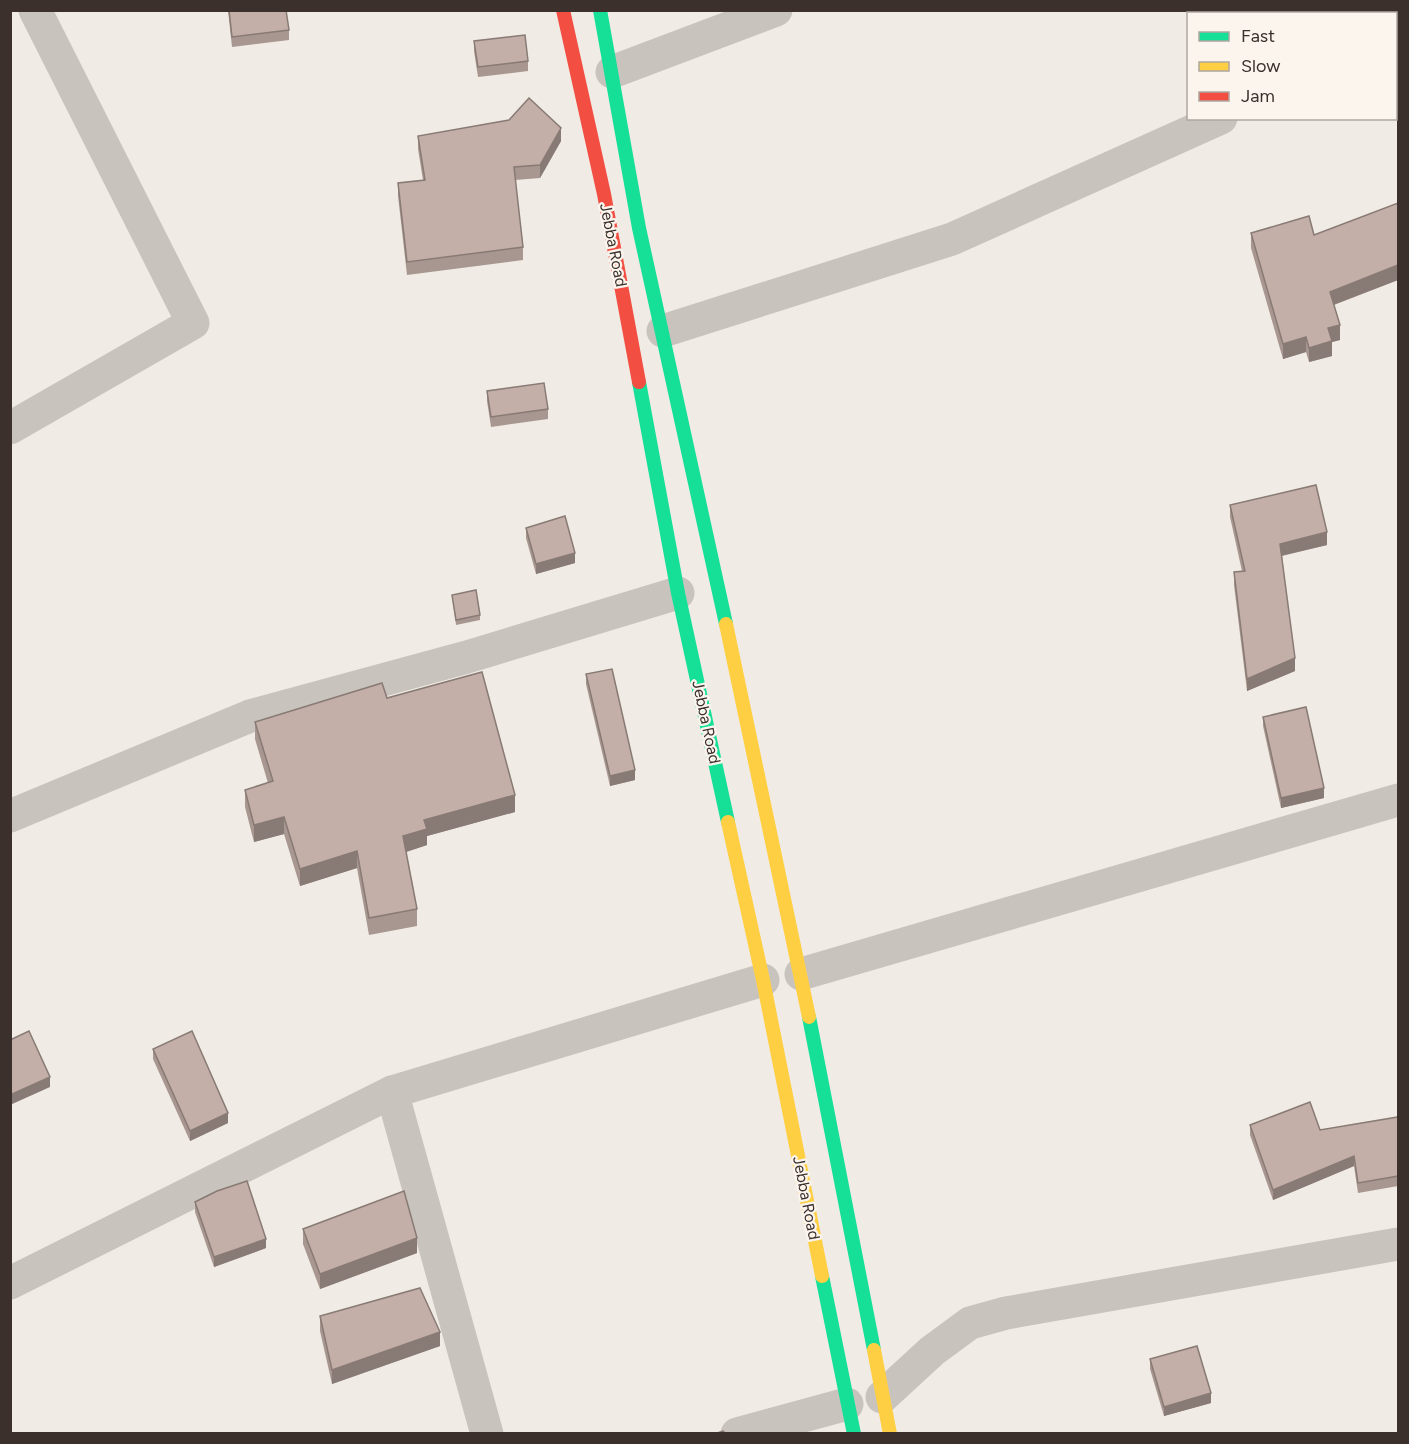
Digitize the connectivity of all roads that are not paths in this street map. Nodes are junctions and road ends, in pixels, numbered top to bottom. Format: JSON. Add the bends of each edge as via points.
{"nodes":[{"id":1,"x":35,"y":10,"type":"edge"},
{"id":2,"x":563,"y":10,"type":"edge"},
{"id":3,"x":600,"y":10,"type":"edge"},
{"id":4,"x":776,"y":10,"type":"edge"},
{"id":5,"x":612,"y":72,"type":"junction"},
{"id":6,"x":1217,"y":120,"type":"edge"},
{"id":7,"x":663,"y":331,"type":"junction"},
{"id":8,"x":10,"y":428,"type":"edge"},
{"id":9,"x":678,"y":593,"type":"junction"},
{"id":10,"x":1398,"y":801,"type":"edge"},
{"id":11,"x":10,"y":816,"type":"edge"},
{"id":12,"x":801,"y":974,"type":"junction"},
{"id":13,"x":763,"y":980,"type":"junction"},
{"id":14,"x":392,"y":1092,"type":"junction"},
{"id":15,"x":1398,"y":1244,"type":"edge"},
{"id":16,"x":10,"y":1283,"type":"edge"},
{"id":17,"x":882,"y":1397,"type":"junction"},
{"id":18,"x":851,"y":1419,"type":"edge"},
{"id":19,"x":487,"y":1434,"type":"edge"},
{"id":20,"x":737,"y":1434,"type":"edge"},
{"id":21,"x":890,"y":1434,"type":"edge"}],
"edges":[{"from":1,"to":8,"type":"street","via":[[193,323]]},
{"from":2,"to":9,"type":"highway","name":"Jebba Road","via":[[604,194]]},
{"from":3,"to":5,"type":"highway","name":"Jebba Road"},
{"from":4,"to":5,"type":"street"},
{"from":5,"to":7,"type":"highway","name":"Jebba Road","via":[[639,228]]},
{"from":6,"to":7,"type":"street","via":[[952,239]]},
{"from":7,"to":12,"type":"highway","name":"Jebba Road"},
{"from":9,"to":11,"type":"street","via":[[467,657],[250,716]]},
{"from":9,"to":13,"type":"highway","name":"Jebba Road"},
{"from":10,"to":12,"type":"street"},
{"from":12,"to":17,"type":"highway","name":"Jebba Road"},
{"from":13,"to":14,"type":"street"},
{"from":13,"to":18,"type":"highway","name":"Jebba Road"},
{"from":14,"to":16,"type":"street"},
{"from":14,"to":19,"type":"street"},
{"from":15,"to":17,"type":"street","via":[[1006,1313],[970,1323],[932,1351]]},
{"from":17,"to":21,"type":"highway","name":"Jebba Road"},
{"from":18,"to":20,"type":"street"}]}
